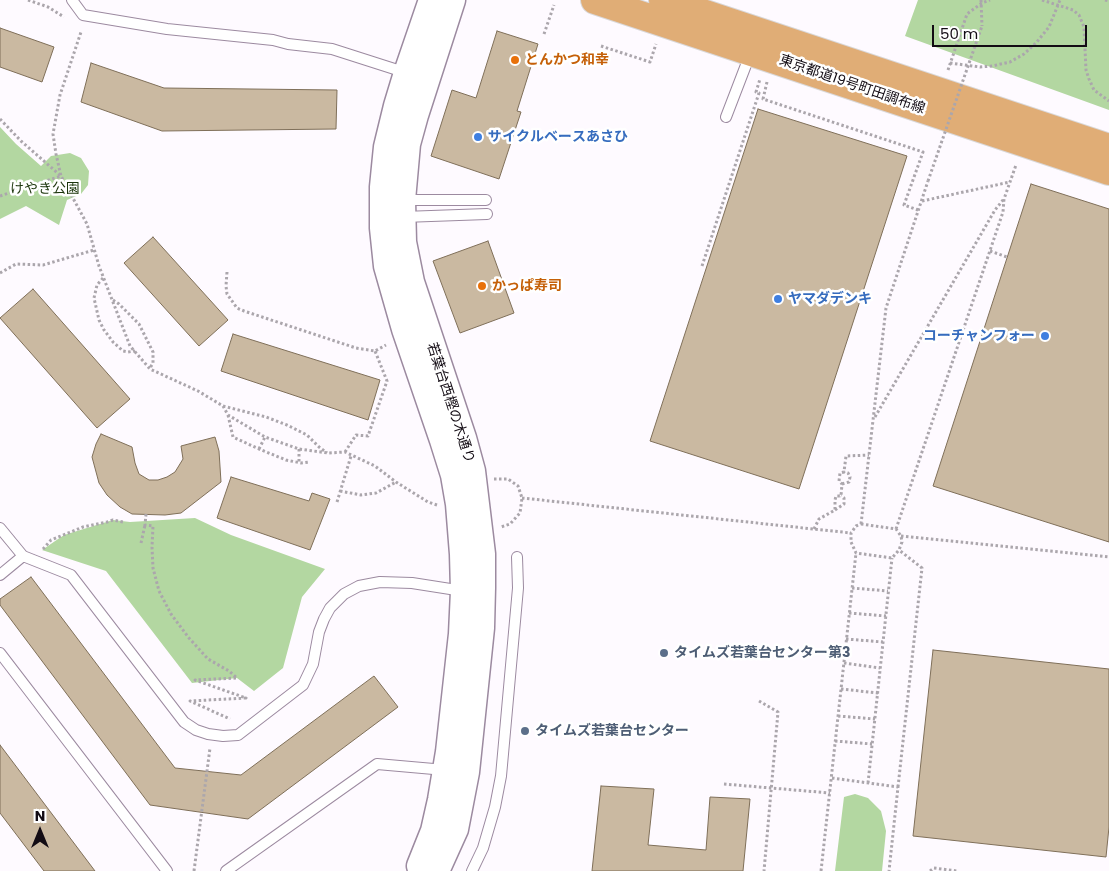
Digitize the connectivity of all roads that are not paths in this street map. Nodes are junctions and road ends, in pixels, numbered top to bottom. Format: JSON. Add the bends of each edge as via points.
{"nodes":[{"id":1,"x":72,"y":0,"type":"edge"},
{"id":2,"x":432,"y":0,"type":"edge"},
{"id":3,"x":452,"y":0,"type":"edge"},
{"id":4,"x":595,"y":0,"type":"edge"},
{"id":5,"x":662,"y":0,"type":"edge"},
{"id":6,"x":756,"y":63,"type":"junction"},
{"id":7,"x":407,"y":73,"type":"junction"},
{"id":8,"x":726,"y":116,"type":"dead end"},
{"id":9,"x":1109,"y":148,"type":"edge"},
{"id":10,"x":1109,"y":171,"type":"edge"},
{"id":11,"x":486,"y":200,"type":"dead end"},
{"id":12,"x":402,"y":208,"type":"junction"},
{"id":13,"x":487,"y":214,"type":"dead end"},
{"id":14,"x":0,"y":528,"type":"edge"},
{"id":15,"x":23,"y":556,"type":"junction"},
{"id":16,"x":517,"y":557,"type":"dead end"},
{"id":17,"x":0,"y":575,"type":"edge"},
{"id":18,"x":464,"y":591,"type":"junction"},
{"id":19,"x":0,"y":653,"type":"edge"},
{"id":20,"x":446,"y":770,"type":"junction"},
{"id":21,"x":167,"y":871,"type":"edge"},
{"id":22,"x":226,"y":871,"type":"edge"},
{"id":23,"x":418,"y":871,"type":"edge"},
{"id":24,"x":436,"y":871,"type":"edge"},
{"id":25,"x":472,"y":871,"type":"edge"}],
"edges":[{"from":1,"to":7,"type":"lane","via":[[83,15],[167,29],[332,49]]},
{"from":2,"to":7,"type":"street","name":"若葉台西樫の木通り"},
{"from":3,"to":12,"type":"street","name":"若葉台西樫の木通り","via":[[408,144]]},
{"from":4,"to":6,"type":"main road","name":"東京都道19号町田調布線"},
{"from":5,"to":9,"type":"main road","name":"東京都道19号町田調布線"},
{"from":6,"to":8,"type":"lane"},
{"from":6,"to":10,"type":"main road","name":"東京都道19号町田調布線"},
{"from":7,"to":18,"type":"street","name":"若葉台西樫の木通り","via":[[387,148],[382,187],[387,266],[454,475]]},
{"from":11,"to":12,"type":"lane"},
{"from":12,"to":13,"type":"lane"},
{"from":12,"to":24,"type":"street","name":"若葉台西樫の木通り","via":[[403,242],[411,282],[472,471],[482,554],[481,628],[466,772],[455,829]]},
{"from":14,"to":15,"type":"lane"},
{"from":15,"to":17,"type":"lane"},
{"from":15,"to":18,"type":"lane","via":[[71,575],[184,722],[196,730],[223,736],[238,734],[303,685],[313,664],[324,620],[330,608],[344,594],[359,586],[380,582]]},
{"from":16,"to":25,"type":"lane","via":[[518,588],[501,776],[483,848]]},
{"from":18,"to":20,"type":"street","name":"若葉台西樫の木通り"},
{"from":19,"to":21,"type":"lane"},
{"from":20,"to":22,"type":"lane","via":[[377,764]]},
{"from":20,"to":23,"type":"street","name":"若葉台西樫の木通り","via":[[434,831]]}]}
